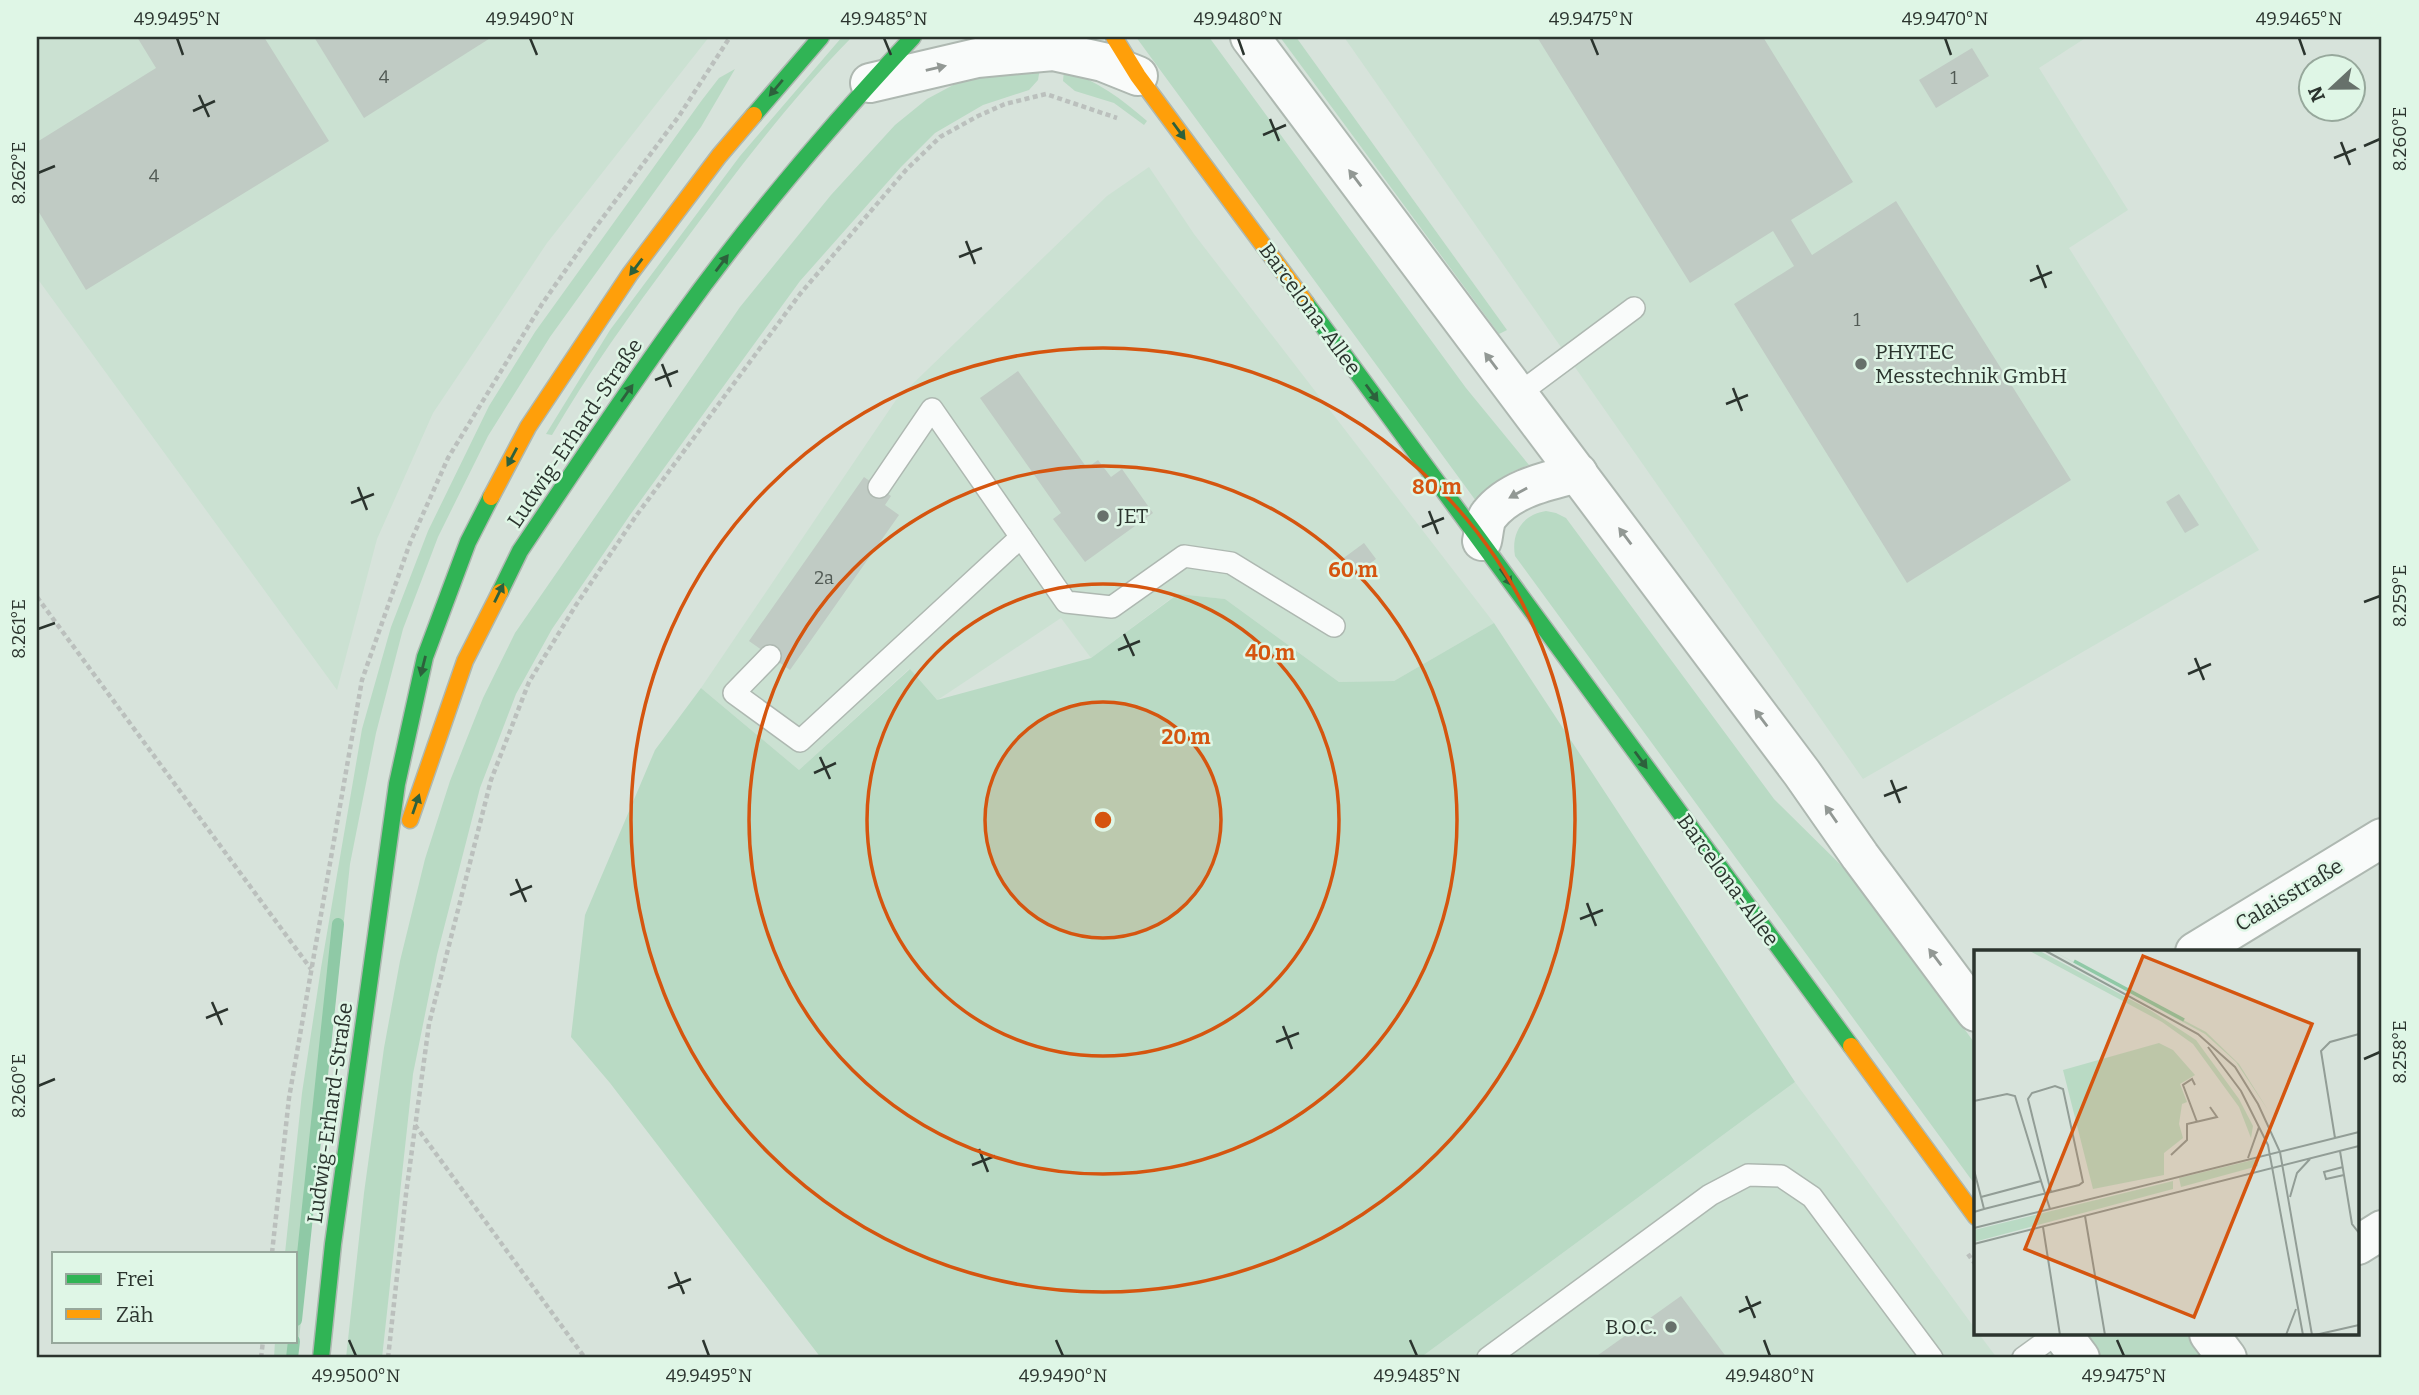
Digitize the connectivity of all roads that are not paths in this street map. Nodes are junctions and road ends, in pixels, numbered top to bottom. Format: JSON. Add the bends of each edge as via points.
{"nodes":[{"id":1,"x":821,"y":37,"type":"edge"},
{"id":2,"x":913,"y":37,"type":"edge"},
{"id":3,"x":1114,"y":37,"type":"edge"},
{"id":4,"x":1250,"y":37,"type":"edge"},
{"id":5,"x":1138,"y":76,"type":"junction"},
{"id":6,"x":870,"y":83,"type":"junction"},
{"id":7,"x":1634,"y":308,"type":"dead end"},
{"id":8,"x":1517,"y":395,"type":"junction"},
{"id":9,"x":1578,"y":473,"type":"junction"},
{"id":10,"x":878,"y":487,"type":"dead end"},
{"id":11,"x":1021,"y":537,"type":"junction"},
{"id":12,"x":1482,"y":541,"type":"junction"},
{"id":13,"x":1334,"y":626,"type":"dead end"},
{"id":14,"x":770,"y":656,"type":"dead end"},
{"id":15,"x":2382,"y":838,"type":"edge"},
{"id":16,"x":377,"y":915,"type":"junction"},
{"id":17,"x":2198,"y":950,"type":"edge"},
{"id":18,"x":1974,"y":1009,"type":"edge"},
{"id":19,"x":1974,"y":1214,"type":"edge"},
{"id":20,"x":2382,"y":1230,"type":"edge"},
{"id":21,"x":2360,"y":1244,"type":"edge"},
{"id":22,"x":2053,"y":1336,"type":"edge"},
{"id":23,"x":2064,"y":1336,"type":"edge"},
{"id":24,"x":2211,"y":1336,"type":"edge"},
{"id":25,"x":321,"y":1358,"type":"edge"},
{"id":26,"x":1488,"y":1358,"type":"edge"},
{"id":27,"x":1932,"y":1358,"type":"edge"},
{"id":28,"x":2023,"y":1358,"type":"edge"},
{"id":29,"x":2080,"y":1358,"type":"edge"},
{"id":30,"x":2227,"y":1358,"type":"edge"}],
"edges":[{"from":1,"to":16,"type":"main road","name":"Ludwig-Erhard-Straße","one_way":true,"via":[[719,156],[630,274],[528,427],[468,542],[425,657],[397,784]]},
{"from":2,"to":6,"type":"main road","name":"Ludwig-Erhard-Straße"},
{"from":3,"to":5,"type":"main road","name":"Barcelona-Allee"},
{"from":8,"to":4,"type":"street","one_way":true},
{"from":6,"to":5,"type":"street","one_way":true,"via":[[977,58],[1053,51],[1103,62]]},
{"from":5,"to":12,"type":"main road","name":"Barcelona-Allee","one_way":true},
{"from":16,"to":6,"type":"main road","name":"Ludwig-Erhard-Straße","one_way":true,"via":[[465,661],[514,561],[680,317],[771,199]]},
{"from":7,"to":8,"type":"lane"},
{"from":8,"to":9,"type":"street"},
{"from":9,"to":12,"type":"street","one_way":true,"via":[[1512,495],[1488,516]]},
{"from":18,"to":9,"type":"street","one_way":true},
{"from":10,"to":11,"type":"lane","via":[[932,409]]},
{"from":11,"to":13,"type":"lane","via":[[1066,602],[1112,607],[1184,556],[1231,563]]},
{"from":11,"to":14,"type":"lane","via":[[800,741],[734,693]]},
{"from":12,"to":19,"type":"main road","name":"Barcelona-Allee","one_way":true},
{"from":15,"to":17,"type":"street","name":"Calaisstraße"},
{"from":16,"to":25,"type":"main road","name":"Ludwig-Erhard-Straße"},
{"from":20,"to":21,"type":"street"},
{"from":22,"to":28,"type":"lane"},
{"from":23,"to":29,"type":"street"},
{"from":24,"to":30,"type":"street"},
{"from":26,"to":27,"type":"lane","via":[[1710,1195],[1748,1175],[1781,1176],[1812,1197]]}]}
